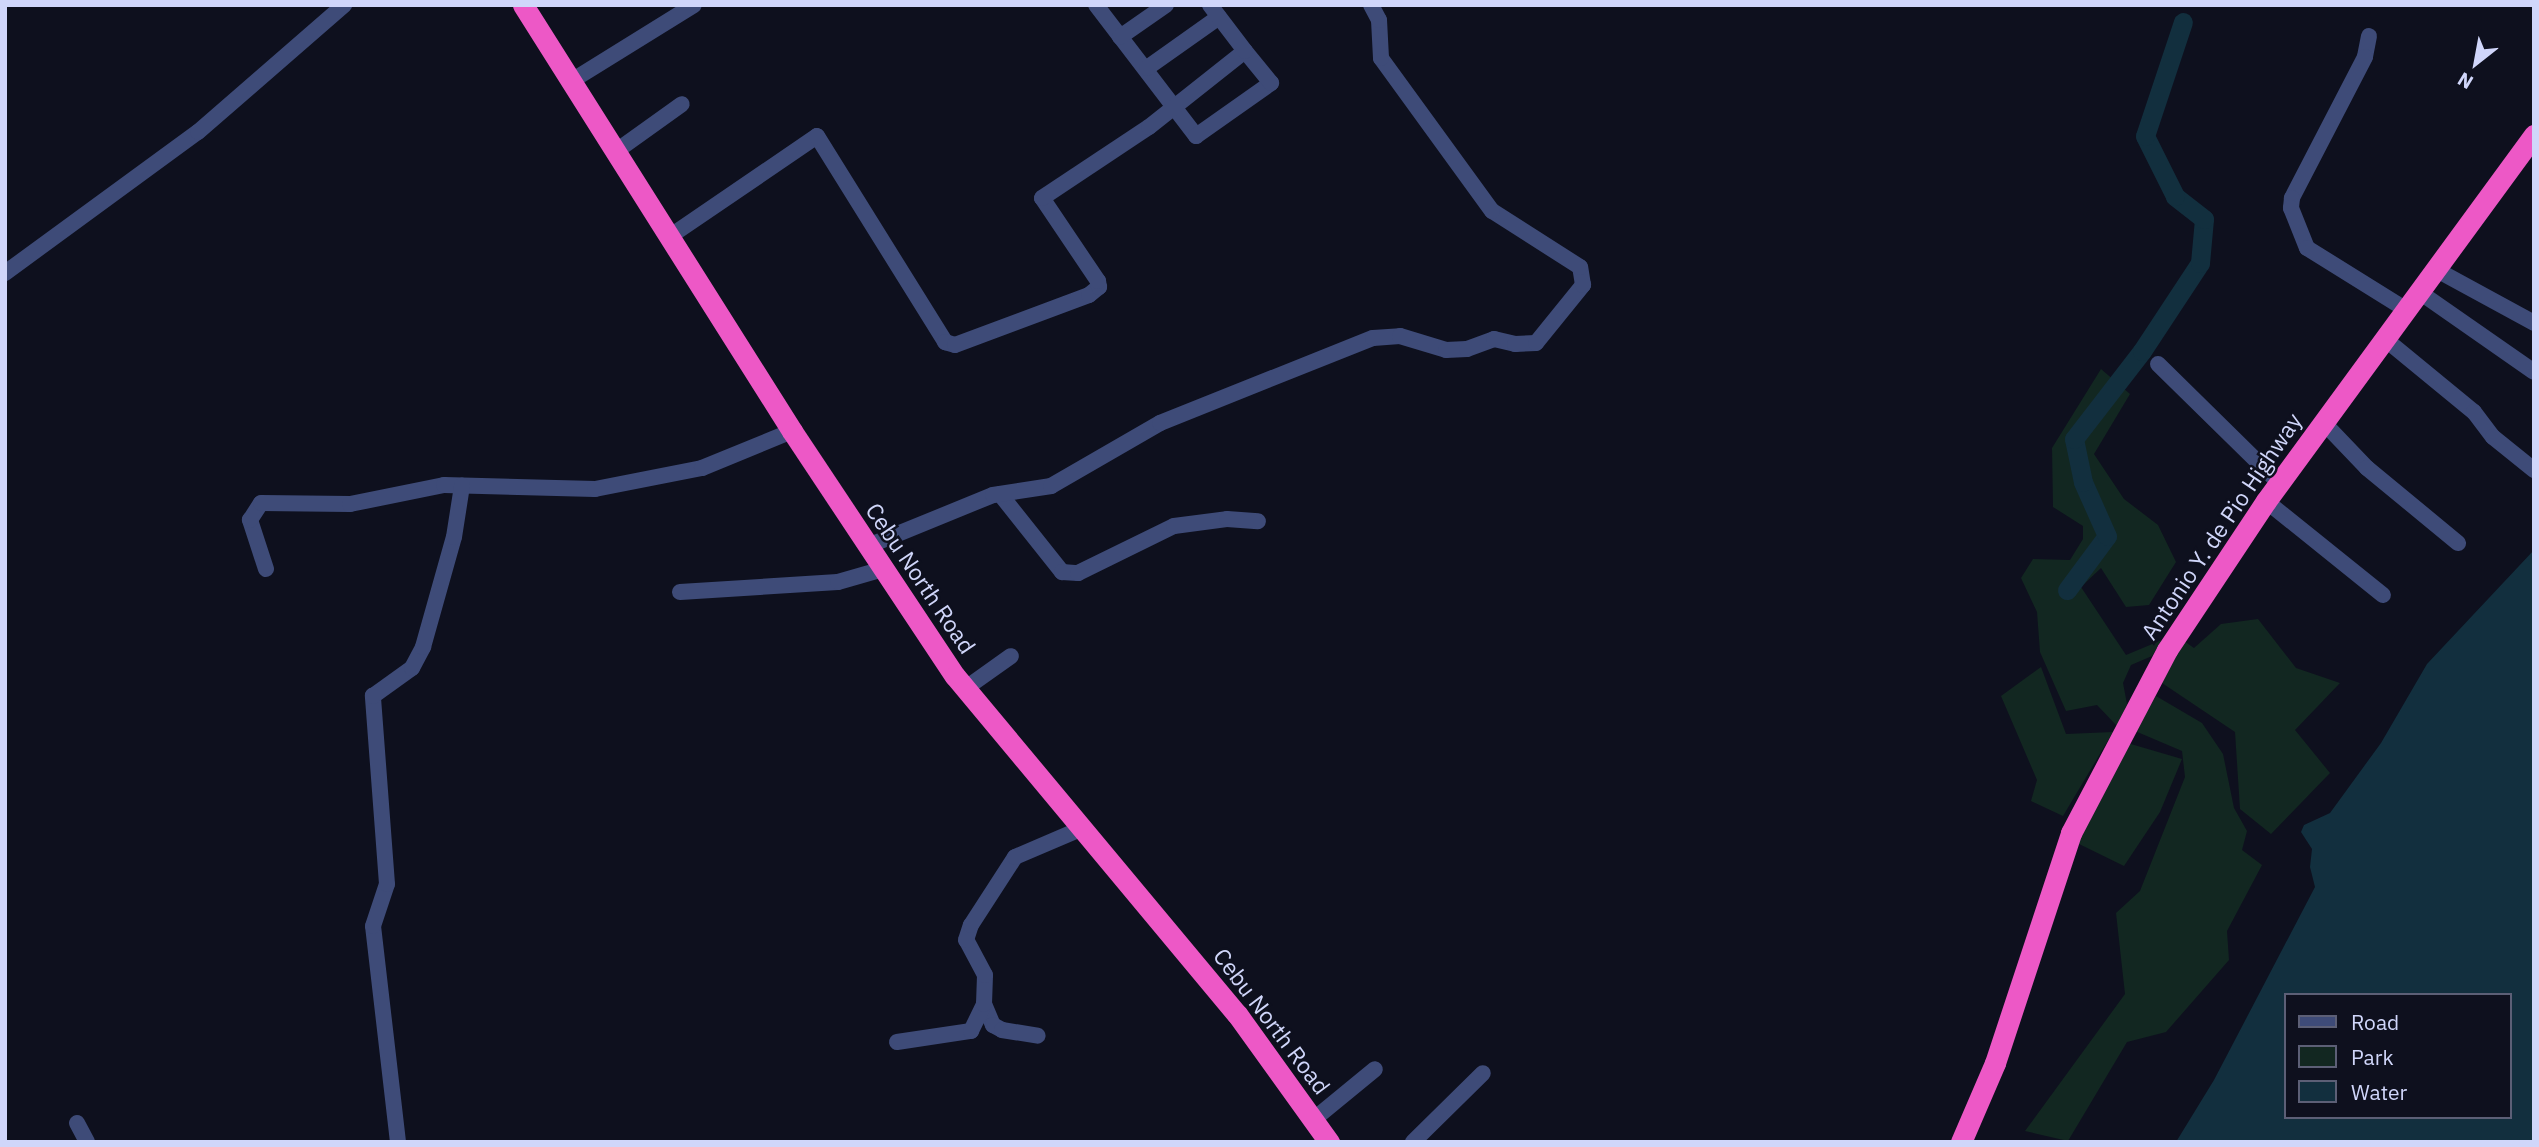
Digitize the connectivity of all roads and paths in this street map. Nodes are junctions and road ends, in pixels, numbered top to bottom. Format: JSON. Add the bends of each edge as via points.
{"nodes":[{"id":1,"x":344,"y":5,"type":"edge"},
{"id":2,"x":523,"y":5,"type":"edge"},
{"id":3,"x":694,"y":5,"type":"edge"},
{"id":4,"x":1097,"y":5,"type":"edge"},
{"id":5,"x":1166,"y":5,"type":"edge"},
{"id":6,"x":1371,"y":5,"type":"edge"},
{"id":7,"x":1214,"y":11,"type":"edge"},
{"id":8,"x":2369,"y":36,"type":"dead end"},
{"id":9,"x":1120,"y":37,"type":"junction"},
{"id":10,"x":1245,"y":51,"type":"junction"},
{"id":11,"x":1147,"y":68,"type":"junction"},
{"id":12,"x":573,"y":80,"type":"junction"},
{"id":13,"x":1175,"y":103,"type":"junction"},
{"id":14,"x":682,"y":104,"type":"dead end"},
{"id":15,"x":2534,"y":135,"type":"edge"},
{"id":16,"x":615,"y":152,"type":"junction"},
{"id":17,"x":670,"y":237,"type":"junction"},
{"id":18,"x":2435,"y":269,"type":"junction"},
{"id":19,"x":5,"y":273,"type":"edge"},
{"id":20,"x":2418,"y":292,"type":"junction"},
{"id":21,"x":2405,"y":309,"type":"junction"},
{"id":22,"x":2534,"y":323,"type":"edge"},
{"id":23,"x":2385,"y":339,"type":"junction"},
{"id":24,"x":2158,"y":364,"type":"dead end"},
{"id":25,"x":2534,"y":372,"type":"edge"},
{"id":26,"x":2323,"y":422,"type":"junction"},
{"id":27,"x":792,"y":430,"type":"junction"},
{"id":28,"x":2534,"y":470,"type":"edge"},
{"id":29,"x":2279,"y":483,"type":"junction"},
{"id":30,"x":462,"y":486,"type":"junction"},
{"id":31,"x":1000,"y":494,"type":"junction"},
{"id":32,"x":2266,"y":501,"type":"junction"},
{"id":33,"x":1258,"y":521,"type":"dead end"},
{"id":34,"x":2458,"y":543,"type":"dead end"},
{"id":35,"x":868,"y":546,"type":"junction"},
{"id":36,"x":266,"y":569,"type":"dead end"},
{"id":37,"x":883,"y":569,"type":"junction"},
{"id":38,"x":680,"y":592,"type":"dead end"},
{"id":39,"x":2384,"y":595,"type":"dead end"},
{"id":40,"x":1011,"y":656,"type":"dead end"},
{"id":41,"x":966,"y":688,"type":"junction"},
{"id":42,"x":1083,"y":828,"type":"junction"},
{"id":43,"x":984,"y":1004,"type":"junction"},
{"id":44,"x":1038,"y":1036,"type":"dead end"},
{"id":45,"x":897,"y":1042,"type":"dead end"},
{"id":46,"x":1375,"y":1069,"type":"dead end"},
{"id":47,"x":1483,"y":1073,"type":"dead end"},
{"id":48,"x":1314,"y":1120,"type":"junction"},
{"id":49,"x":77,"y":1123,"type":"dead end"},
{"id":50,"x":87,"y":1142,"type":"edge"},
{"id":51,"x":398,"y":1142,"type":"edge"},
{"id":52,"x":1329,"y":1142,"type":"edge"},
{"id":53,"x":1413,"y":1142,"type":"edge"},
{"id":54,"x":1961,"y":1142,"type":"edge"}],
"edges":[{"from":1,"to":19,"type":"street","via":[[198,132]]},
{"from":2,"to":12,"type":"highway","name":"Cebu North Road"},
{"from":3,"to":12,"type":"street"},
{"from":4,"to":9,"type":"street"},
{"from":5,"to":9,"type":"street"},
{"from":6,"to":31,"type":"street","via":[[1377,12],[1381,58],[1492,211],[1580,267],[1583,285],[1536,343],[1494,339],[1467,349],[1446,350],[1400,336],[1373,338],[1160,423],[1051,486]]},
{"from":7,"to":10,"type":"street"},
{"from":7,"to":11,"type":"street"},
{"from":8,"to":21,"type":"street","via":[[2365,57],[2292,198],[2291,208],[2307,248]]},
{"from":9,"to":11,"type":"street"},
{"from":10,"to":13,"type":"street"},
{"from":10,"to":13,"type":"street","via":[[1271,83],[1258,94],[1196,136]]},
{"from":11,"to":13,"type":"street"},
{"from":12,"to":16,"type":"highway","name":"Cebu North Road"},
{"from":13,"to":17,"type":"street","via":[[1149,127],[1042,198],[1100,288],[955,345],[937,331],[817,136]]},
{"from":14,"to":16,"type":"street"},
{"from":15,"to":18,"type":"highway","name":"Antonio Y. de Pio Highway"},
{"from":16,"to":17,"type":"highway","name":"Cebu North Road"},
{"from":17,"to":27,"type":"highway","name":"Cebu North Road"},
{"from":18,"to":20,"type":"highway","name":"Antonio Y. de Pio Highway"},
{"from":18,"to":22,"type":"street"},
{"from":20,"to":21,"type":"highway","name":"Antonio Y. de Pio Highway"},
{"from":20,"to":25,"type":"street"},
{"from":21,"to":23,"type":"highway","name":"Antonio Y. de Pio Highway"},
{"from":23,"to":26,"type":"highway","name":"Antonio Y. de Pio Highway"},
{"from":23,"to":28,"type":"street","via":[[2474,412],[2493,437]]},
{"from":24,"to":29,"type":"street"},
{"from":26,"to":29,"type":"highway","name":"Antonio Y. de Pio Highway"},
{"from":26,"to":34,"type":"street","via":[[2367,467]]},
{"from":27,"to":30,"type":"street","via":[[702,468],[596,489]]},
{"from":27,"to":35,"type":"highway","name":"Cebu North Road"},
{"from":29,"to":32,"type":"highway","name":"Antonio Y. de Pio Highway"},
{"from":30,"to":36,"type":"street","via":[[424,486],[350,504],[261,503],[250,520]]},
{"from":30,"to":51,"type":"street","via":[[454,537],[423,647],[412,668],[373,696],[387,884],[373,926]]},
{"from":31,"to":33,"type":"street","via":[[1062,572],[1078,573],[1174,526],[1227,519]]},
{"from":31,"to":35,"type":"street"},
{"from":32,"to":39,"type":"street"},
{"from":32,"to":54,"type":"highway","name":"Antonio Y. de Pio Highway","via":[[2167,650],[2071,833],[1995,1063]]},
{"from":35,"to":37,"type":"highway","name":"Cebu North Road"},
{"from":37,"to":38,"type":"street","via":[[838,582]]},
{"from":37,"to":41,"type":"highway","name":"Cebu North Road"},
{"from":40,"to":41,"type":"street"},
{"from":41,"to":42,"type":"highway","name":"Cebu North Road"},
{"from":42,"to":43,"type":"street","via":[[1015,857],[989,894],[966,940],[985,975]]},
{"from":42,"to":48,"type":"highway","name":"Cebu North Road","via":[[1237,1014]]},
{"from":43,"to":44,"type":"street","via":[[993,1025]]},
{"from":43,"to":45,"type":"street","via":[[971,1031]]},
{"from":46,"to":48,"type":"street"},
{"from":47,"to":53,"type":"street"},
{"from":48,"to":52,"type":"highway","name":"Cebu North Road"},
{"from":49,"to":50,"type":"street"}]}
